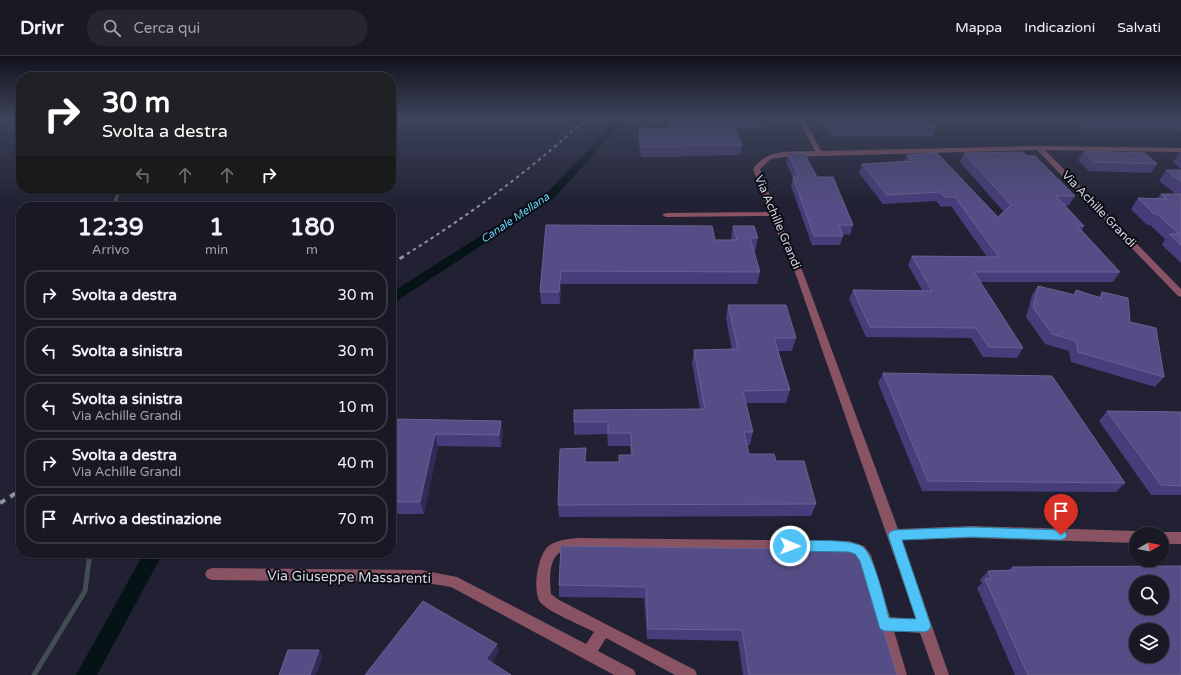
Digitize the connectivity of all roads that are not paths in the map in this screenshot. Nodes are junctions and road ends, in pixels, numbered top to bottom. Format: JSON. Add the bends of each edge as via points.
{"nodes":[{"id":1,"x":816,"y":147,"type":"edge"},
{"id":2,"x":1039,"y":148,"type":"junction"},
{"id":3,"x":1181,"y":150,"type":"edge"},
{"id":4,"x":819,"y":153,"type":"junction"},
{"id":5,"x":773,"y":214,"type":"junction"},
{"id":6,"x":666,"y":215,"type":"dead end"},
{"id":7,"x":1181,"y":294,"type":"edge"},
{"id":8,"x":894,"y":535,"type":"junction"},
{"id":9,"x":1129,"y":537,"type":"edge"},
{"id":10,"x":1169,"y":538,"type":"edge"},
{"id":11,"x":1181,"y":538,"type":"edge"},
{"id":12,"x":212,"y":574,"type":"dead end"},
{"id":13,"x":885,"y":624,"type":"junction"},
{"id":14,"x":925,"y":626,"type":"junction"},
{"id":15,"x":603,"y":629,"type":"junction"},
{"id":16,"x":589,"y":653,"type":"junction"},
{"id":17,"x":629,"y":675,"type":"edge"},
{"id":18,"x":690,"y":675,"type":"edge"},
{"id":19,"x":900,"y":675,"type":"edge"},
{"id":20,"x":942,"y":675,"type":"edge"}],
"edges":[{"from":1,"to":4,"type":"street"},
{"from":2,"to":3,"type":"street"},
{"from":2,"to":4,"type":"street","name":"Via Achille Grandi"},
{"from":2,"to":7,"type":"street","name":"Via Achille Grandi"},
{"from":4,"to":5,"type":"street","name":"Via Achille Grandi","via":[[774,156],[761,161],[756,169]]},
{"from":5,"to":6,"type":"street"},
{"from":5,"to":8,"type":"street","name":"Via Achille Grandi","via":[[800,275]]},
{"from":8,"to":9,"type":"street","via":[[971,532]]},
{"from":8,"to":14,"type":"street","name":"Via Achille Grandi"},
{"from":10,"to":11,"type":"street"},
{"from":12,"to":16,"type":"street","name":"Via Giuseppe Massarenti","via":[[421,576],[452,581]]},
{"from":13,"to":14,"type":"street"},
{"from":13,"to":15,"type":"street","via":[[866,559],[859,550],[849,547],[577,544],[554,549],[547,560],[543,580],[545,597],[554,605]]},
{"from":13,"to":19,"type":"street"},
{"from":14,"to":20,"type":"street","name":"Via Achille Grandi"},
{"from":15,"to":16,"type":"street"},
{"from":15,"to":18,"type":"street"},
{"from":16,"to":17,"type":"street","name":"Via Giuseppe Massarenti"}]}
